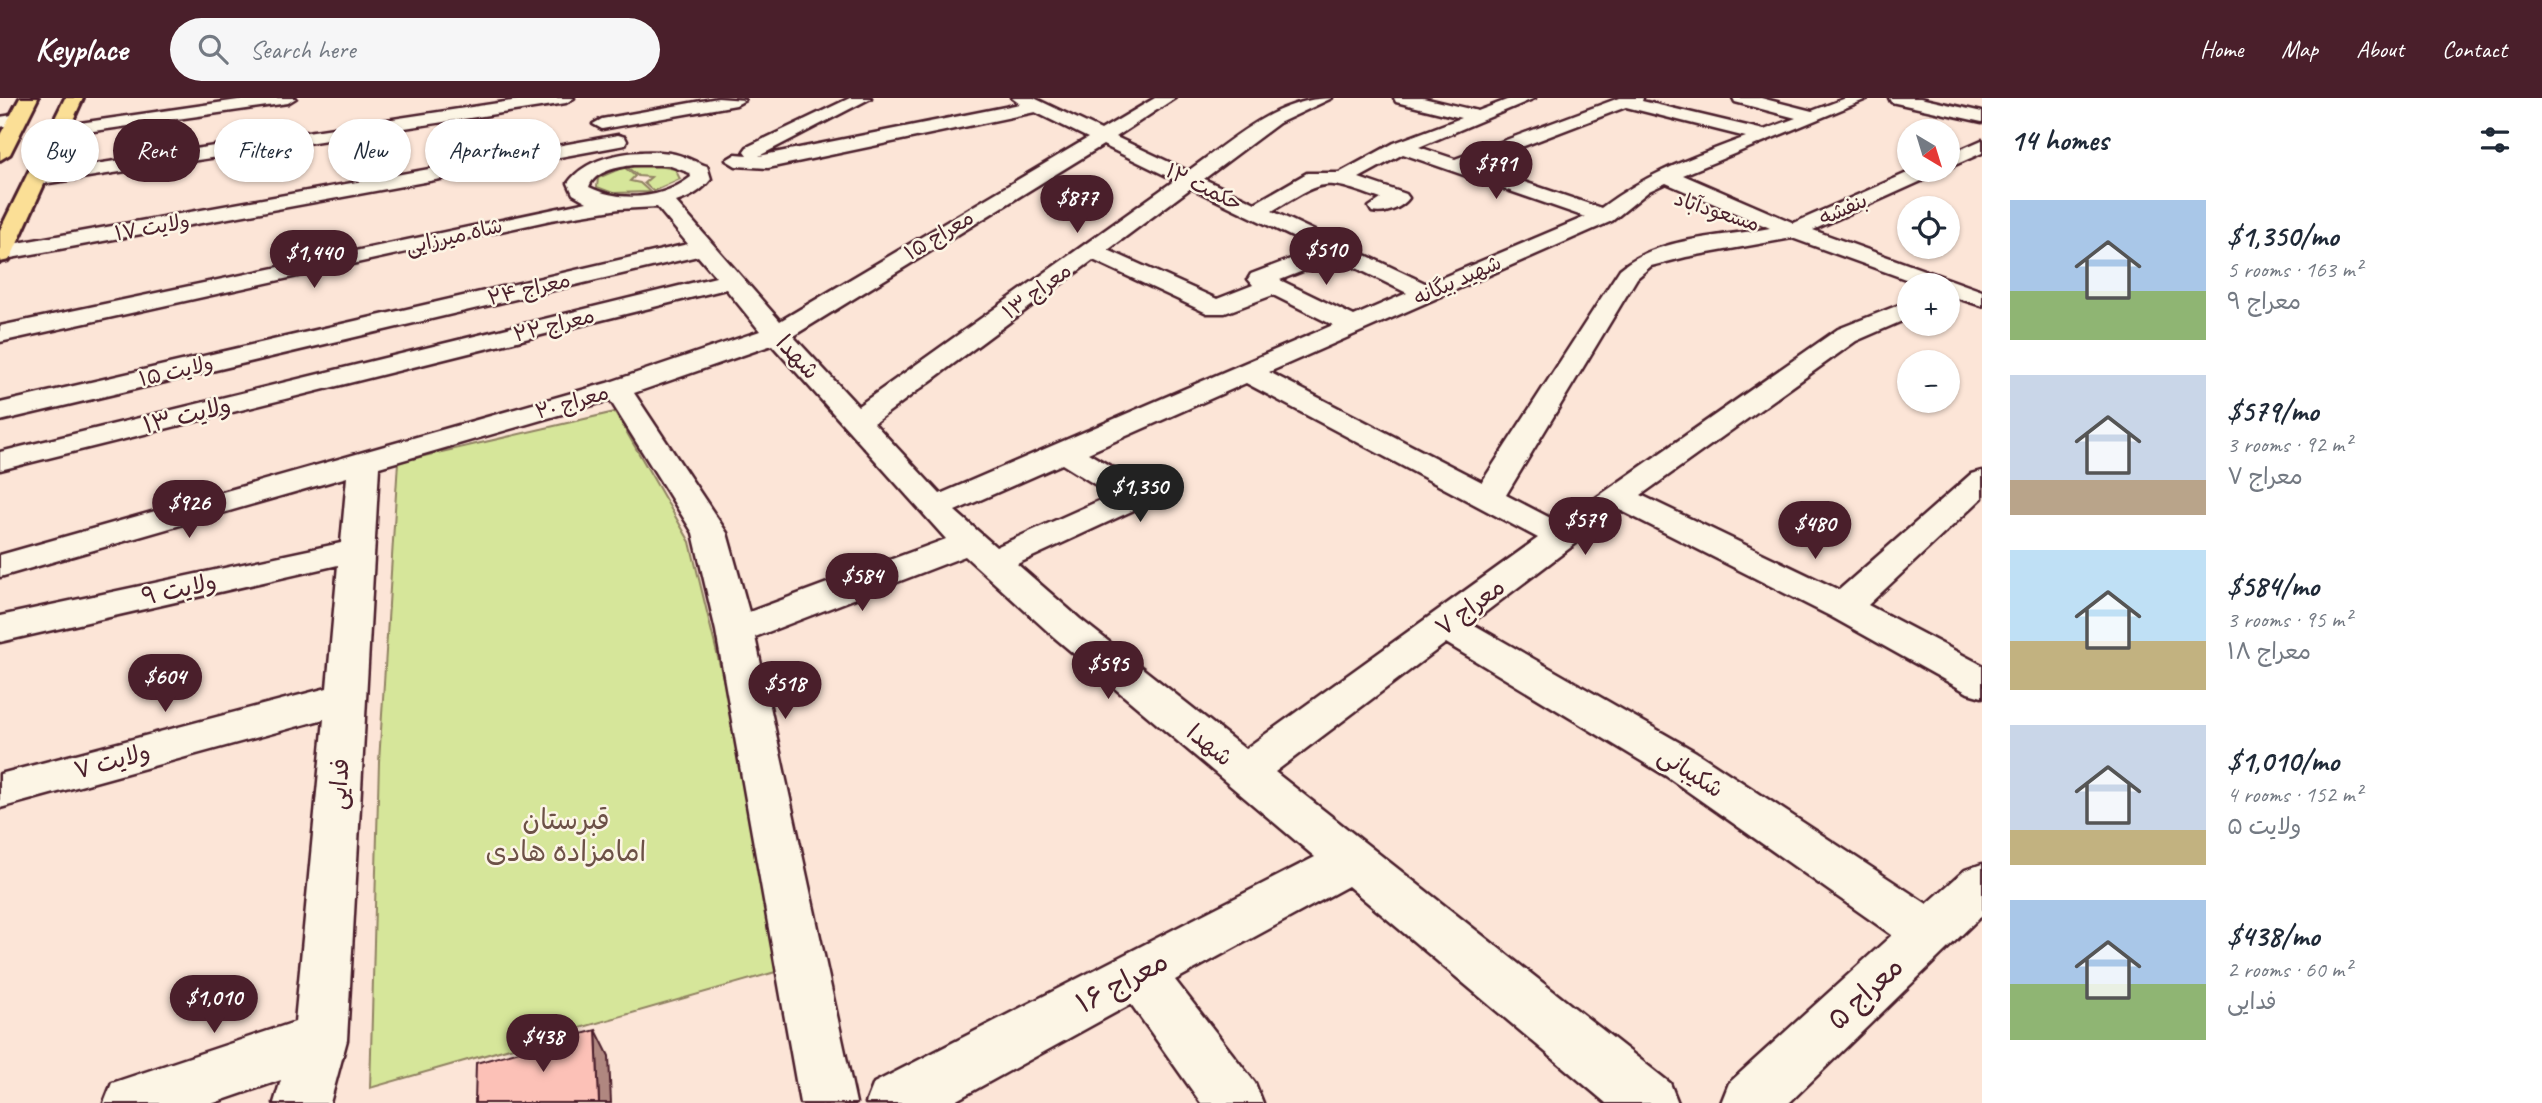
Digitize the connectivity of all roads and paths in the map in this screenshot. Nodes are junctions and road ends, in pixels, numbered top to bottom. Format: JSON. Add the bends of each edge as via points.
{"nodes":[{"id":1,"x":29,"y":98,"type":"edge"},
{"id":2,"x":288,"y":98,"type":"edge"},
{"id":3,"x":825,"y":98,"type":"edge"},
{"id":4,"x":863,"y":98,"type":"edge"},
{"id":5,"x":1167,"y":98,"type":"edge"},
{"id":6,"x":1324,"y":98,"type":"edge"},
{"id":7,"x":1402,"y":98,"type":"edge"},
{"id":8,"x":1527,"y":98,"type":"edge"},
{"id":9,"x":1741,"y":98,"type":"edge"},
{"id":10,"x":1861,"y":98,"type":"edge"},
{"id":11,"x":1897,"y":98,"type":"edge"},
{"id":12,"x":736,"y":100,"type":"edge"},
{"id":13,"x":1631,"y":100,"type":"edge"},
{"id":14,"x":1028,"y":102,"type":"edge"},
{"id":15,"x":79,"y":105,"type":"edge"},
{"id":16,"x":584,"y":107,"type":"edge"},
{"id":17,"x":789,"y":113,"type":"dead end"},
{"id":18,"x":1476,"y":116,"type":"junction"},
{"id":19,"x":1814,"y":117,"type":"junction"},
{"id":20,"x":1982,"y":117,"type":"edge"},
{"id":21,"x":68,"y":119,"type":"edge"},
{"id":22,"x":9,"y":121,"type":"edge"},
{"id":23,"x":99,"y":125,"type":"edge"},
{"id":24,"x":1766,"y":136,"type":"junction"},
{"id":25,"x":1101,"y":137,"type":"junction"},
{"id":26,"x":618,"y":141,"type":"junction"},
{"id":27,"x":1982,"y":146,"type":"edge"},
{"id":28,"x":1401,"y":147,"type":"junction"},
{"id":29,"x":708,"y":150,"type":"dead end"},
{"id":30,"x":0,"y":154,"type":"edge"},
{"id":31,"x":1960,"y":156,"type":"edge"},
{"id":32,"x":652,"y":159,"type":"junction"},
{"id":33,"x":736,"y":160,"type":"junction"},
{"id":34,"x":685,"y":162,"type":"junction"},
{"id":35,"x":614,"y":163,"type":"junction"},
{"id":36,"x":1455,"y":165,"type":"junction"},
{"id":37,"x":99,"y":169,"type":"edge"},
{"id":38,"x":702,"y":175,"type":"junction"},
{"id":39,"x":1666,"y":175,"type":"junction"},
{"id":40,"x":1342,"y":179,"type":"junction"},
{"id":41,"x":1190,"y":180,"type":"junction"},
{"id":42,"x":35,"y":182,"type":"edge"},
{"id":43,"x":297,"y":182,"type":"edge"},
{"id":44,"x":1903,"y":182,"type":"edge"},
{"id":45,"x":1642,"y":187,"type":"junction"},
{"id":46,"x":580,"y":190,"type":"junction"},
{"id":47,"x":661,"y":198,"type":"junction"},
{"id":48,"x":302,"y":201,"type":"junction"},
{"id":49,"x":621,"y":202,"type":"junction"},
{"id":50,"x":1380,"y":207,"type":"dead end"},
{"id":51,"x":1256,"y":211,"type":"junction"},
{"id":52,"x":1604,"y":216,"type":"junction"},
{"id":53,"x":1794,"y":231,"type":"junction"},
{"id":54,"x":705,"y":247,"type":"junction"},
{"id":55,"x":1093,"y":250,"type":"junction"},
{"id":56,"x":1337,"y":250,"type":"junction"},
{"id":57,"x":0,"y":254,"type":"edge"},
{"id":58,"x":1906,"y":273,"type":"edge"},
{"id":59,"x":734,"y":280,"type":"junction"},
{"id":60,"x":1273,"y":286,"type":"junction"},
{"id":61,"x":1960,"y":292,"type":"edge"},
{"id":62,"x":1426,"y":293,"type":"junction"},
{"id":63,"x":1982,"y":299,"type":"edge"},
{"id":64,"x":1897,"y":314,"type":"edge"},
{"id":65,"x":0,"y":319,"type":"edge"},
{"id":66,"x":1353,"y":325,"type":"junction"},
{"id":67,"x":353,"y":331,"type":"joint"},
{"id":68,"x":0,"y":334,"type":"edge"},
{"id":69,"x":777,"y":334,"type":"junction"},
{"id":70,"x":374,"y":370,"type":"joint"},
{"id":71,"x":1247,"y":372,"type":"junction"},
{"id":72,"x":618,"y":389,"type":"junction"},
{"id":73,"x":0,"y":412,"type":"edge"},
{"id":74,"x":857,"y":421,"type":"junction"},
{"id":75,"x":1065,"y":452,"type":"junction"},
{"id":76,"x":0,"y":461,"type":"edge"},
{"id":77,"x":364,"y":462,"type":"junction"},
{"id":78,"x":1982,"y":481,"type":"edge"},
{"id":79,"x":1618,"y":496,"type":"junction"},
{"id":80,"x":1488,"y":498,"type":"junction"},
{"id":81,"x":935,"y":508,"type":"junction"},
{"id":82,"x":1563,"y":538,"type":"junction"},
{"id":83,"x":357,"y":550,"type":"junction"},
{"id":84,"x":980,"y":552,"type":"junction"},
{"id":85,"x":0,"y":566,"type":"edge"},
{"id":86,"x":1843,"y":607,"type":"junction"},
{"id":87,"x":1445,"y":625,"type":"junction"},
{"id":88,"x":0,"y":629,"type":"edge"},
{"id":89,"x":735,"y":631,"type":"junction"},
{"id":90,"x":1982,"y":683,"type":"edge"},
{"id":91,"x":346,"y":698,"type":"junction"},
{"id":92,"x":1243,"y":773,"type":"junction"},
{"id":93,"x":0,"y":791,"type":"edge"},
{"id":94,"x":1351,"y":861,"type":"junction"},
{"id":95,"x":1982,"y":884,"type":"edge"},
{"id":96,"x":1929,"y":933,"type":"junction"},
{"id":97,"x":1139,"y":973,"type":"junction"},
{"id":98,"x":320,"y":1040,"type":"junction"},
{"id":99,"x":132,"y":1103,"type":"edge"},
{"id":100,"x":302,"y":1103,"type":"edge"},
{"id":101,"x":828,"y":1103,"type":"edge"},
{"id":102,"x":894,"y":1103,"type":"edge"},
{"id":103,"x":1235,"y":1103,"type":"edge"},
{"id":104,"x":1650,"y":1103,"type":"edge"},
{"id":105,"x":1749,"y":1103,"type":"edge"}],
"edges":[{"from":1,"to":22,"type":"main road"},
{"from":2,"to":23,"type":"street"},
{"from":3,"to":17,"type":"street"},
{"from":4,"to":33,"type":"street","name":"شاه میرزایی"},
{"from":5,"to":25,"type":"street","name":"معراج ۱۵"},
{"from":6,"to":41,"type":"street","name":"معراج ۱۳","via":[[1273,119]]},
{"from":7,"to":18,"type":"street"},
{"from":8,"to":18,"type":"street"},
{"from":9,"to":19,"type":"street"},
{"from":10,"to":19,"type":"street","name":"شهید بیگانه"},
{"from":11,"to":20,"type":"street"},
{"from":12,"to":16,"type":"street"},
{"from":13,"to":24,"type":"street"},
{"from":13,"to":36,"type":"street"},
{"from":14,"to":25,"type":"street","name":"حکمت ۱۲"},
{"from":14,"to":33,"type":"street","via":[[768,162]]},
{"from":15,"to":21,"type":"main road"},
{"from":16,"to":26,"type":"street"},
{"from":16,"to":37,"type":"street","via":[[332,134]]},
{"from":18,"to":28,"type":"street"},
{"from":19,"to":24,"type":"street","name":"شهید بیگانه"},
{"from":22,"to":30,"type":"main road"},
{"from":24,"to":39,"type":"street","name":"شهید بیگانه"},
{"from":25,"to":41,"type":"street","name":"حکمت ۱۲"},
{"from":25,"to":69,"type":"street","name":"معراج ۱۵"},
{"from":26,"to":32,"type":"street"},
{"from":26,"to":35,"type":"street","via":[[615,146],[621,156]]},
{"from":26,"to":48,"type":"street","name":"ولایت ۱۷"},
{"from":27,"to":31,"type":"street"},
{"from":28,"to":36,"type":"street"},
{"from":28,"to":40,"type":"street"},
{"from":29,"to":34,"type":"street"},
{"from":32,"to":34,"type":"street"},
{"from":32,"to":35,"type":"street"},
{"from":33,"to":38,"type":"street","name":"شاه میرزایی"},
{"from":34,"to":38,"type":"street"},
{"from":35,"to":46,"type":"street","via":[[584,176],[578,183]]},
{"from":36,"to":52,"type":"street"},
{"from":38,"to":47,"type":"street","name":"شاه میرزایی","via":[[697,184]]},
{"from":39,"to":45,"type":"street","name":"شهید بیگانه"},
{"from":39,"to":53,"type":"street","name":"مسعودآباد"},
{"from":40,"to":50,"type":"street","via":[[1399,198]]},
{"from":40,"to":51,"type":"street","via":[[1314,177]]},
{"from":41,"to":51,"type":"street","name":"حکمت ۱۲"},
{"from":41,"to":55,"type":"street","name":"معراج ۱۳"},
{"from":42,"to":57,"type":"main road"},
{"from":43,"to":48,"type":"street"},
{"from":44,"to":53,"type":"street","name":"بنفشه"},
{"from":45,"to":52,"type":"street","name":"شهید بیگانه"},
{"from":45,"to":53,"type":"street","name":"مسعودآباد","via":[[1767,227]]},
{"from":46,"to":49,"type":"street"},
{"from":46,"to":65,"type":"street","name":"شاه میرزایی","via":[[421,230]]},
{"from":47,"to":49,"type":"street","name":"شاه میرزایی"},
{"from":47,"to":54,"type":"street","name":"شهدا"},
{"from":48,"to":57,"type":"street","name":"ولایت ۱۷"},
{"from":49,"to":68,"type":"street","name":"شاه میرزایی"},
{"from":51,"to":56,"type":"street","name":"حکمت ۱۲"},
{"from":52,"to":62,"type":"street","name":"شهید بیگانه"},
{"from":53,"to":58,"type":"street","name":"مسعودآباد"},
{"from":53,"to":80,"type":"street","name":"بنفشه","via":[[1684,250],[1643,261],[1628,274]]},
{"from":54,"to":59,"type":"street","name":"شهدا"},
{"from":54,"to":67,"type":"street","name":"معراج ۲۴"},
{"from":55,"to":60,"type":"street","via":[[1216,308]]},
{"from":55,"to":74,"type":"street","name":"معراج ۱۳"},
{"from":56,"to":60,"type":"street","via":[[1260,279]]},
{"from":56,"to":62,"type":"street","name":"حکمت ۱۲"},
{"from":59,"to":69,"type":"street","name":"شهدا"},
{"from":59,"to":70,"type":"street","name":"معراج ۲۲"},
{"from":60,"to":66,"type":"street"},
{"from":61,"to":63,"type":"street","name":"مسعودآباد"},
{"from":62,"to":66,"type":"street","name":"شهید بیگانه"},
{"from":64,"to":79,"type":"street","name":"معراج ۷","via":[[1847,335]]},
{"from":66,"to":71,"type":"street","name":"شهید بیگانه"},
{"from":67,"to":73,"type":"street","name":"ولایت ۱۵"},
{"from":69,"to":72,"type":"street","name":"معراج ۲۰"},
{"from":69,"to":74,"type":"street","name":"شهدا"},
{"from":70,"to":76,"type":"street","name":"ولایت ۱۳"},
{"from":71,"to":75,"type":"street","name":"شهید بیگانه"},
{"from":71,"to":80,"type":"street"},
{"from":72,"to":77,"type":"street","name":"معراج ۲۰"},
{"from":72,"to":89,"type":"street","via":[[710,533]]},
{"from":74,"to":81,"type":"street","name":"شهدا"},
{"from":75,"to":81,"type":"street","name":"شهید بیگانه"},
{"from":75,"to":84,"type":"street","via":[[1136,496]]},
{"from":77,"to":83,"type":"street","name":"فدایی"},
{"from":77,"to":85,"type":"street","name":"معراج ۲۰"},
{"from":78,"to":86,"type":"street"},
{"from":79,"to":82,"type":"street","name":"معراج ۷"},
{"from":79,"to":86,"type":"street"},
{"from":80,"to":82,"type":"street"},
{"from":81,"to":84,"type":"street","name":"شهدا"},
{"from":82,"to":87,"type":"street","name":"معراج ۷"},
{"from":83,"to":88,"type":"street","name":"ولایت ۹"},
{"from":83,"to":91,"type":"street","name":"فدایی"},
{"from":84,"to":89,"type":"street"},
{"from":84,"to":92,"type":"street","name":"شهدا"},
{"from":86,"to":90,"type":"street"},
{"from":87,"to":92,"type":"street","name":"معراج ۷"},
{"from":87,"to":96,"type":"street","name":"شکیبانی","via":[[1681,764]]},
{"from":89,"to":101,"type":"street"},
{"from":91,"to":93,"type":"street","name":"ولایت ۷"},
{"from":91,"to":98,"type":"street","name":"فدایی"},
{"from":92,"to":94,"type":"street","name":"شهدا"},
{"from":94,"to":97,"type":"street","name":"معراج ۱۶"},
{"from":94,"to":104,"type":"street","name":"شهدا"},
{"from":95,"to":96,"type":"street","name":"معراج ۵"},
{"from":96,"to":105,"type":"street","name":"معراج ۵"},
{"from":97,"to":102,"type":"street","name":"معراج ۱۶"},
{"from":97,"to":103,"type":"street"},
{"from":98,"to":99,"type":"street"},
{"from":98,"to":100,"type":"street","name":"فدایی"}]}
